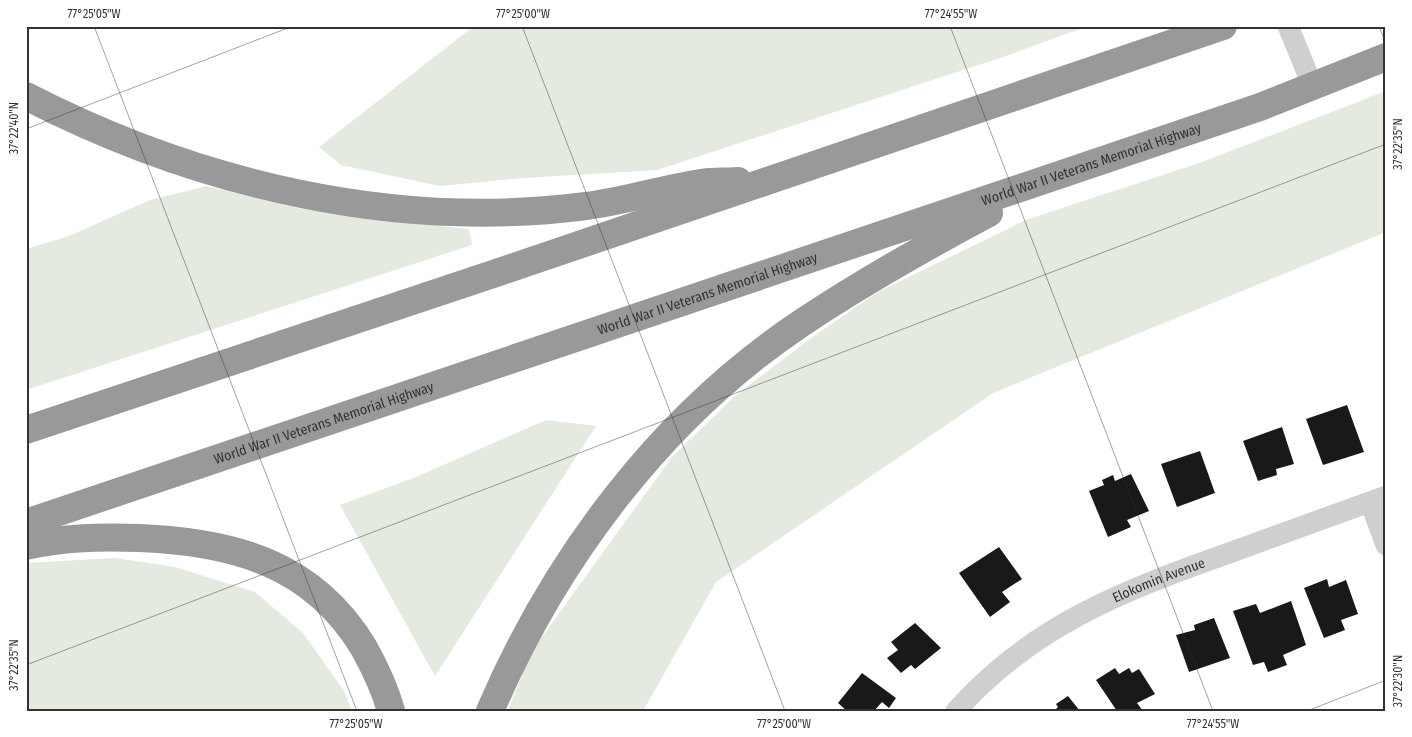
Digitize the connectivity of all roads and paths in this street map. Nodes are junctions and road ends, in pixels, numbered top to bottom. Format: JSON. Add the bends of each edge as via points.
{"nodes":[{"id":1,"x":1223,"y":26,"type":"edge"},
{"id":2,"x":1288,"y":26,"type":"edge"},
{"id":3,"x":1386,"y":58,"type":"edge"},
{"id":4,"x":1314,"y":87,"type":"junction"},
{"id":5,"x":26,"y":96,"type":"edge"},
{"id":6,"x":1060,"y":175,"type":"junction"},
{"id":7,"x":772,"y":180,"type":"junction"},
{"id":8,"x":26,"y":430,"type":"edge"},
{"id":9,"x":1378,"y":499,"type":"edge"},
{"id":10,"x":26,"y":523,"type":"edge"},
{"id":11,"x":1386,"y":545,"type":"edge"},
{"id":12,"x":26,"y":546,"type":"edge"},
{"id":13,"x":391,"y":711,"type":"edge"},
{"id":14,"x":490,"y":711,"type":"edge"},
{"id":15,"x":956,"y":711,"type":"edge"}],
"edges":[{"from":1,"to":7,"type":"highway"},
{"from":2,"to":4,"type":"street"},
{"from":3,"to":4,"type":"highway","name":"World War II Veterans Memorial Highway"},
{"from":4,"to":6,"type":"highway","name":"World War II Veterans Memorial Highway"},
{"from":5,"to":7,"type":"highway","via":[[85,126],[191,166],[260,185],[383,206],[450,211],[518,211],[586,206],[702,183]]},
{"from":6,"to":10,"type":"highway","name":"World War II Veterans Memorial Highway"},
{"from":6,"to":14,"type":"highway","via":[[895,265],[802,322],[718,389],[643,465],[569,562],[530,630]]},
{"from":7,"to":8,"type":"highway"},
{"from":9,"to":11,"type":"street"},
{"from":9,"to":15,"type":"street","name":"Elokomin Avenue","via":[[1152,581],[1084,612],[1022,652]]},
{"from":12,"to":13,"type":"highway","via":[[96,536],[181,540],[220,546],[266,561],[308,583],[334,608],[374,667]]}]}
